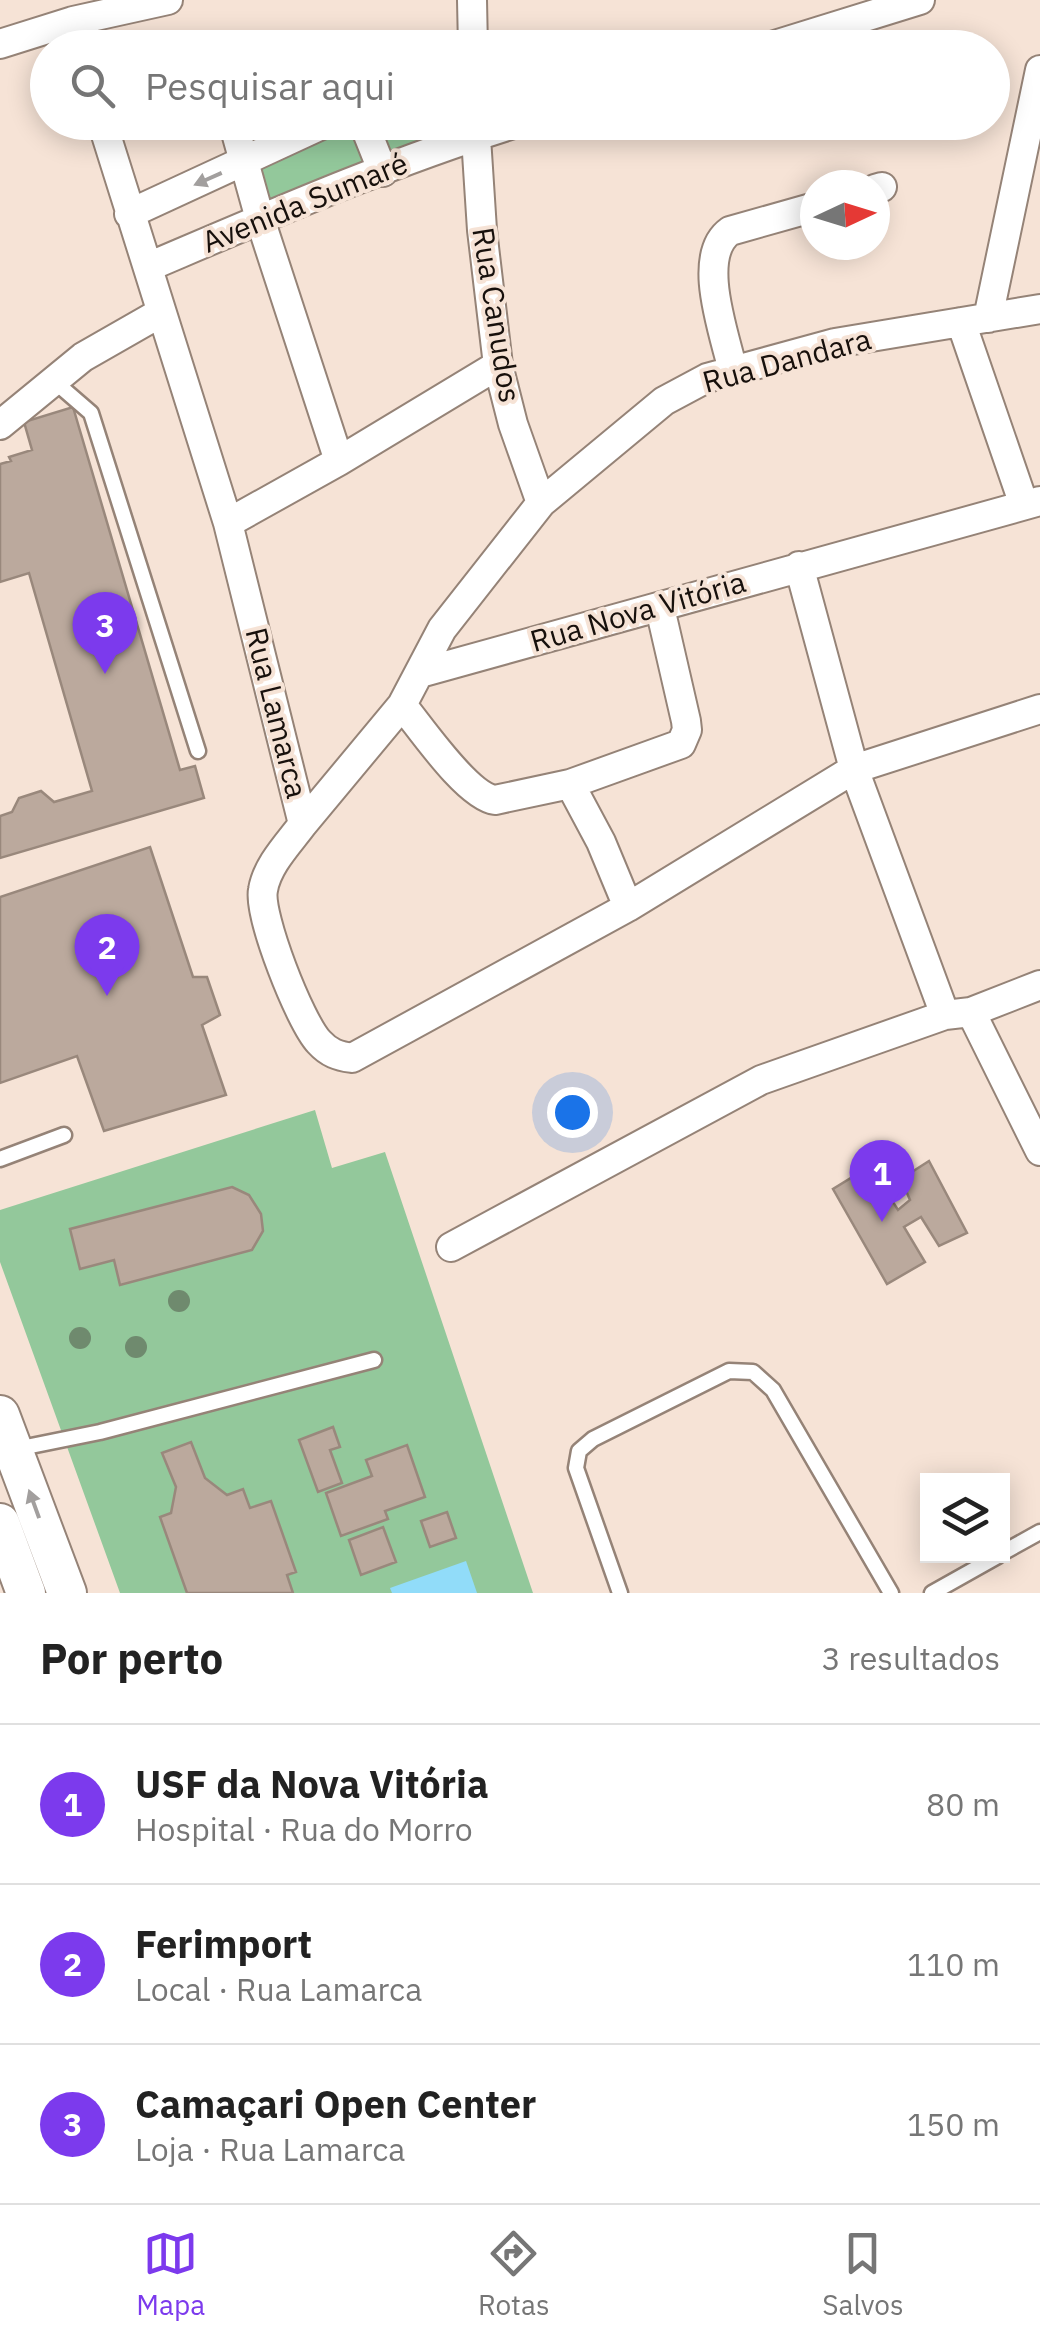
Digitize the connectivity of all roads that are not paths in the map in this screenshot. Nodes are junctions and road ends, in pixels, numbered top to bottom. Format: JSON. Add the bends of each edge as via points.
{"nodes":[{"id":1,"x":168,"y":0,"type":"edge"},
{"id":2,"x":472,"y":0,"type":"edge"},
{"id":3,"x":920,"y":0,"type":"edge"},
{"id":4,"x":88,"y":30,"type":"edge"},
{"id":5,"x":473,"y":30,"type":"edge"},
{"id":6,"x":823,"y":30,"type":"edge"},
{"id":7,"x":30,"y":40,"type":"edge"},
{"id":8,"x":0,"y":44,"type":"edge"},
{"id":9,"x":1040,"y":70,"type":"edge"},
{"id":10,"x":107,"y":140,"type":"edge"},
{"id":11,"x":238,"y":140,"type":"edge"},
{"id":12,"x":291,"y":140,"type":"edge"},
{"id":13,"x":370,"y":140,"type":"edge"},
{"id":14,"x":451,"y":140,"type":"edge"},
{"id":15,"x":476,"y":140,"type":"edge"},
{"id":16,"x":244,"y":163,"type":"junction"},
{"id":17,"x":383,"y":172,"type":"junction"},
{"id":18,"x":800,"y":210,"type":"edge"},
{"id":19,"x":129,"y":214,"type":"junction"},
{"id":20,"x":260,"y":219,"type":"junction"},
{"id":21,"x":148,"y":267,"type":"junction"},
{"id":22,"x":1040,"y":309,"type":"edge"},
{"id":23,"x":160,"y":313,"type":"junction"},
{"id":24,"x":975,"y":320,"type":"junction"},
{"id":25,"x":498,"y":365,"type":"junction"},
{"id":26,"x":733,"y":371,"type":"junction"},
{"id":27,"x":54,"y":381,"type":"junction"},
{"id":28,"x":0,"y":426,"type":"edge"},
{"id":29,"x":339,"y":462,"type":"junction"},
{"id":30,"x":541,"y":503,"type":"junction"},
{"id":31,"x":1032,"y":503,"type":"edge"},
{"id":32,"x":228,"y":523,"type":"junction"},
{"id":33,"x":799,"y":566,"type":"junction"},
{"id":34,"x":660,"y":608,"type":"junction"},
{"id":35,"x":420,"y":673,"type":"junction"},
{"id":36,"x":402,"y":705,"type":"junction"},
{"id":37,"x":1040,"y":709,"type":"edge"},
{"id":38,"x":198,"y":751,"type":"dead end"},
{"id":39,"x":854,"y":769,"type":"junction"},
{"id":40,"x":570,"y":784,"type":"junction"},
{"id":41,"x":303,"y":824,"type":"junction"},
{"id":42,"x":628,"y":907,"type":"junction"},
{"id":43,"x":1040,"y":985,"type":"edge"},
{"id":44,"x":958,"y":1013,"type":"junction"},
{"id":45,"x":64,"y":1135,"type":"dead end"},
{"id":46,"x":1040,"y":1150,"type":"edge"},
{"id":47,"x":0,"y":1159,"type":"edge"},
{"id":48,"x":450,"y":1247,"type":"dead end"},
{"id":49,"x":374,"y":1360,"type":"dead end"},
{"id":50,"x":7,"y":1432,"type":"edge"},
{"id":51,"x":0,"y":1523,"type":"edge"},
{"id":52,"x":1040,"y":1532,"type":"edge"},
{"id":53,"x":1010,"y":1548,"type":"edge"},
{"id":54,"x":984,"y":1563,"type":"edge"},
{"id":55,"x":26,"y":1593,"type":"edge"},
{"id":56,"x":66,"y":1593,"type":"edge"},
{"id":57,"x":620,"y":1593,"type":"edge"},
{"id":58,"x":890,"y":1593,"type":"edge"},
{"id":59,"x":932,"y":1593,"type":"edge"}],
"edges":[{"from":1,"to":4,"type":"street"},
{"from":2,"to":5,"type":"street"},
{"from":3,"to":6,"type":"street"},
{"from":7,"to":8,"type":"street"},
{"from":9,"to":24,"type":"street"},
{"from":10,"to":19,"type":"street","name":"Rua Lamarca"},
{"from":11,"to":16,"type":"street"},
{"from":12,"to":16,"type":"street"},
{"from":13,"to":17,"type":"street"},
{"from":14,"to":17,"type":"street","name":"Avenida Sumaré"},
{"from":15,"to":25,"type":"street","name":"Rua Canudos"},
{"from":16,"to":19,"type":"street","one_way":true},
{"from":16,"to":20,"type":"street"},
{"from":17,"to":20,"type":"street","name":"Avenida Sumaré"},
{"from":18,"to":26,"type":"street","via":[[730,231],[714,254],[712,275]]},
{"from":19,"to":21,"type":"street","name":"Rua Lamarca"},
{"from":20,"to":21,"type":"street","name":"Avenida Sumaré"},
{"from":20,"to":29,"type":"street"},
{"from":21,"to":23,"type":"street","name":"Rua Lamarca"},
{"from":22,"to":24,"type":"street","name":"Rua Dandara"},
{"from":23,"to":27,"type":"street"},
{"from":23,"to":32,"type":"street","name":"Rua Lamarca"},
{"from":24,"to":26,"type":"street","name":"Rua Dandara","via":[[835,343]]},
{"from":24,"to":31,"type":"street"},
{"from":25,"to":29,"type":"street"},
{"from":25,"to":30,"type":"street","name":"Rua Canudos"},
{"from":26,"to":30,"type":"street","name":"Rua Dandara","via":[[664,401]]},
{"from":27,"to":28,"type":"street"},
{"from":27,"to":38,"type":"lane","via":[[91,413]]},
{"from":29,"to":32,"type":"street"},
{"from":30,"to":35,"type":"street","name":"Rua Dandara","via":[[442,629]]},
{"from":31,"to":33,"type":"street","name":"Rua Nova Vitória"},
{"from":32,"to":41,"type":"street","name":"Rua Lamarca"},
{"from":33,"to":34,"type":"street","name":"Rua Nova Vitória"},
{"from":33,"to":39,"type":"street"},
{"from":34,"to":35,"type":"street","name":"Rua Nova Vitória"},
{"from":34,"to":40,"type":"street","via":[[685,738]]},
{"from":35,"to":36,"type":"street"},
{"from":36,"to":40,"type":"street","via":[[485,798],[510,799]]},
{"from":36,"to":41,"type":"street"},
{"from":37,"to":39,"type":"street","name":"Rua Lamarca"},
{"from":39,"to":42,"type":"street","name":"Rua Lamarca"},
{"from":39,"to":44,"type":"street"},
{"from":40,"to":42,"type":"street"},
{"from":41,"to":42,"type":"street","name":"Rua Lamarca","via":[[274,864],[261,901],[310,1032],[336,1056],[352,1058]]},
{"from":43,"to":44,"type":"street"},
{"from":44,"to":46,"type":"street"},
{"from":44,"to":48,"type":"street","via":[[761,1080]]},
{"from":45,"to":47,"type":"lane"},
{"from":49,"to":50,"type":"lane","via":[[100,1432]]},
{"from":56,"to":50,"type":"street","one_way":true},
{"from":51,"to":55,"type":"street"},
{"from":52,"to":53,"type":"lane"},
{"from":54,"to":59,"type":"lane"},
{"from":57,"to":58,"type":"lane","via":[[576,1468],[579,1451],[729,1371],[753,1372],[773,1390]]}]}
